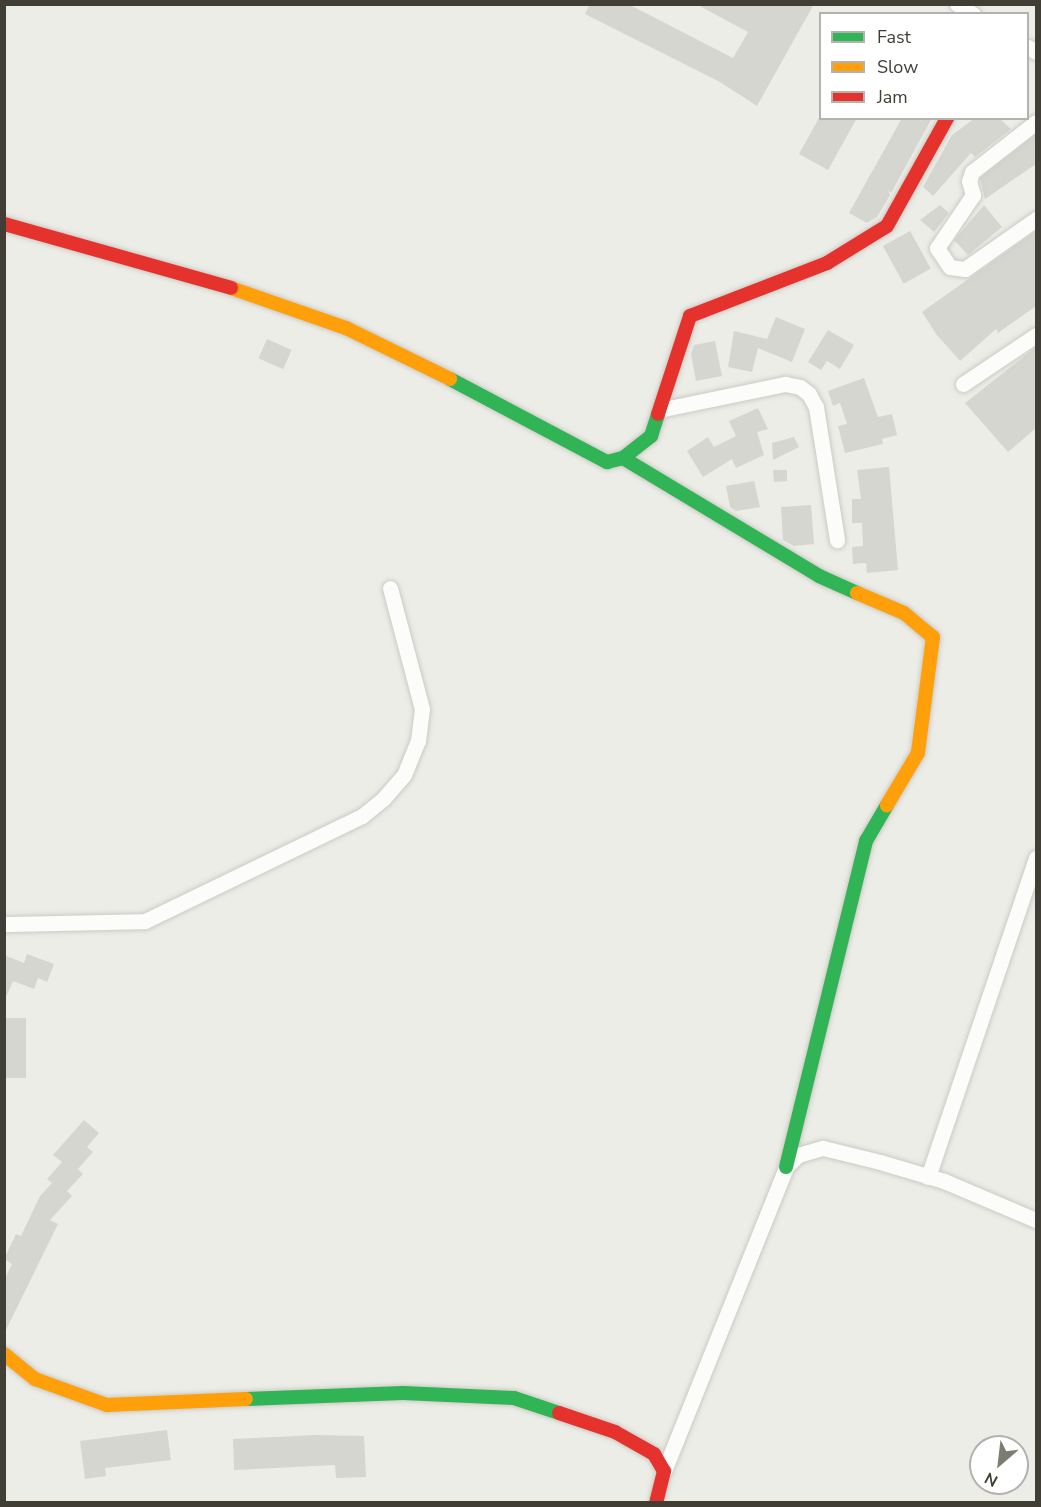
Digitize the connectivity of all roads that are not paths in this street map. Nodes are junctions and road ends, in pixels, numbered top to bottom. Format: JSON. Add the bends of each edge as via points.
{"nodes":[{"id":1,"x":957,"y":4,"type":"edge"},
{"id":2,"x":971,"y":12,"type":"edge"},
{"id":3,"x":946,"y":120,"type":"edge"},
{"id":4,"x":1036,"y":122,"type":"edge"},
{"id":5,"x":1036,"y":219,"type":"edge"},
{"id":6,"x":4,"y":224,"type":"edge"},
{"id":7,"x":1036,"y":335,"type":"edge"},
{"id":8,"x":963,"y":384,"type":"dead end"},
{"id":9,"x":659,"y":410,"type":"junction"},
{"id":10,"x":623,"y":458,"type":"junction"},
{"id":11,"x":837,"y":540,"type":"dead end"},
{"id":12,"x":390,"y":588,"type":"dead end"},
{"id":13,"x":1036,"y":858,"type":"edge"},
{"id":14,"x":4,"y":924,"type":"edge"},
{"id":15,"x":786,"y":1167,"type":"junction"},
{"id":16,"x":928,"y":1177,"type":"junction"},
{"id":17,"x":1036,"y":1220,"type":"edge"},
{"id":18,"x":4,"y":1354,"type":"edge"},
{"id":19,"x":663,"y":1471,"type":"junction"},
{"id":20,"x":656,"y":1503,"type":"edge"}],
"edges":[{"from":1,"to":2,"type":"street"},
{"from":3,"to":9,"type":"street","via":[[887,226],[827,263],[690,316]]},
{"from":4,"to":5,"type":"street","via":[[972,171],[969,181],[973,195],[937,248],[951,267],[964,269]]},
{"from":6,"to":10,"type":"street","via":[[223,285],[346,328],[405,354],[588,456],[607,462]]},
{"from":7,"to":8,"type":"street"},
{"from":9,"to":10,"type":"street","via":[[651,436]]},
{"from":9,"to":11,"type":"street","via":[[784,384],[800,387],[816,407]]},
{"from":10,"to":15,"type":"street","via":[[819,576],[904,613],[933,637],[918,753],[866,841],[810,1054]]},
{"from":12,"to":14,"type":"street","via":[[422,709],[417,741],[404,775],[383,799],[362,816],[145,921],[107,925]]},
{"from":13,"to":16,"type":"street"},
{"from":15,"to":16,"type":"street","via":[[798,1155],[823,1148]]},
{"from":15,"to":19,"type":"street"},
{"from":16,"to":17,"type":"street"},
{"from":18,"to":19,"type":"street","via":[[35,1379],[107,1405],[403,1393],[514,1398],[578,1417],[639,1444],[654,1454]]},
{"from":19,"to":20,"type":"street"}]}
